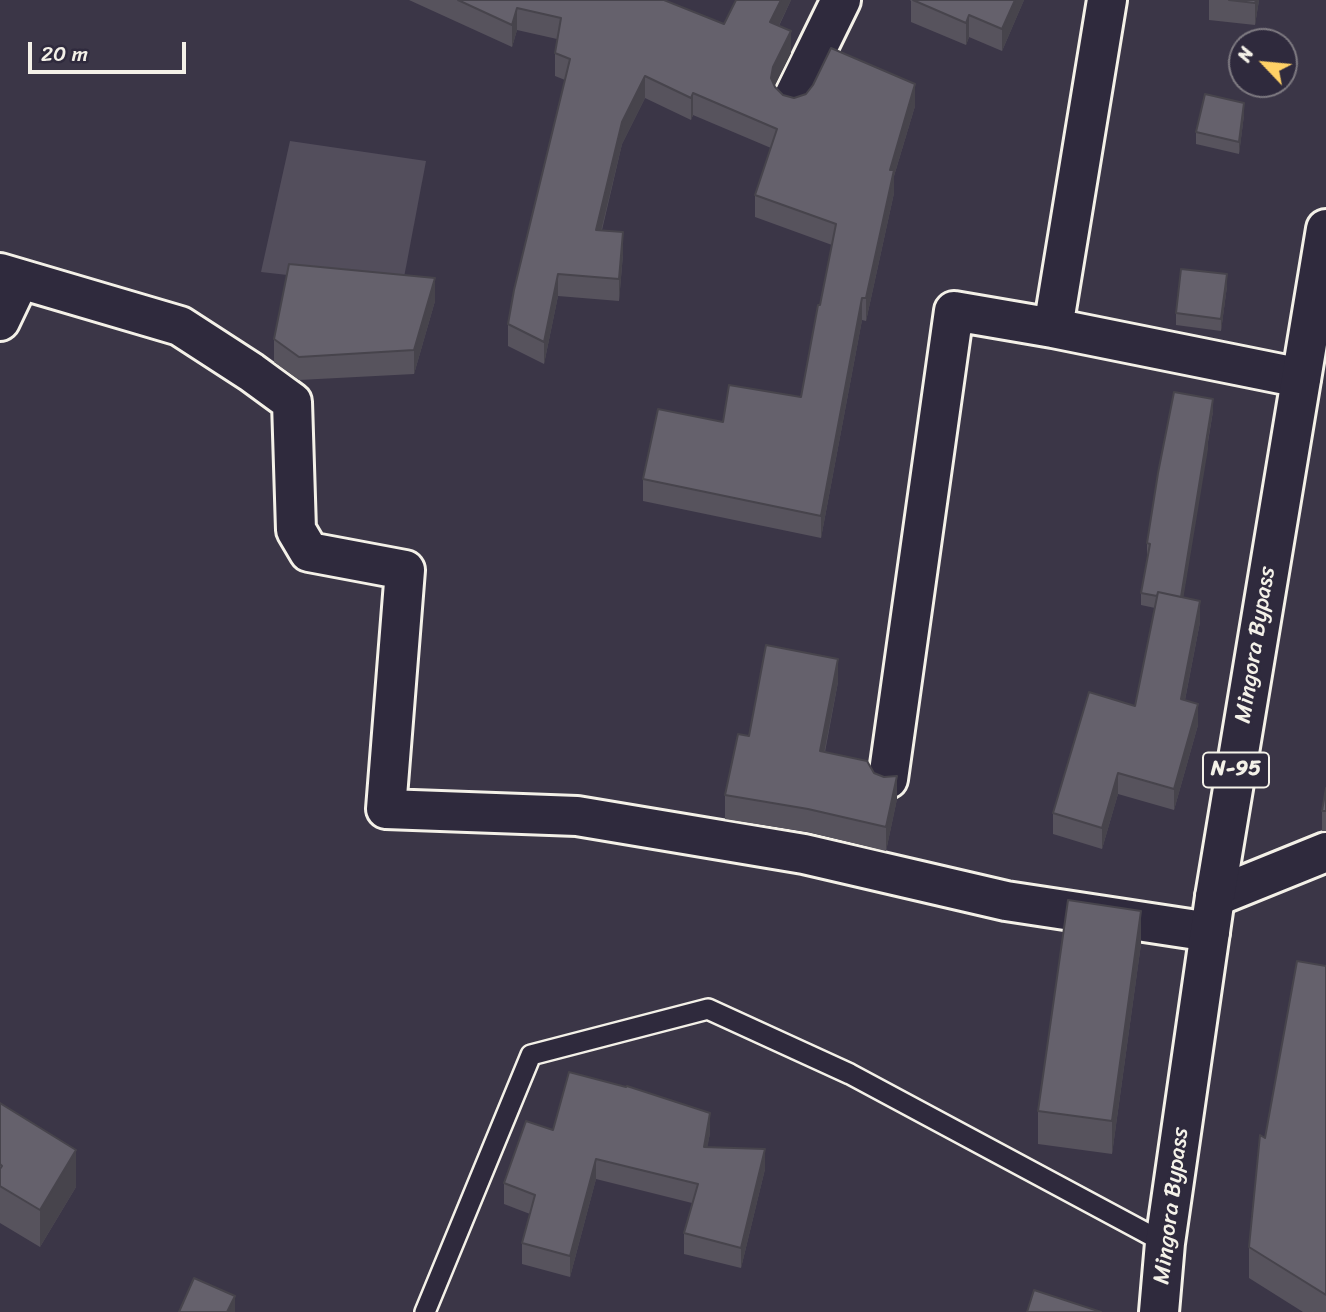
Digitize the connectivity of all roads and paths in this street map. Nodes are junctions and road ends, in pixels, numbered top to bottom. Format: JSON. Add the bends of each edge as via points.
{"nodes":[{"id":1,"x":841,"y":0,"type":"edge"},
{"id":2,"x":1107,"y":0,"type":"edge"},
{"id":3,"x":793,"y":98,"type":"edge"},
{"id":4,"x":1326,"y":229,"type":"edge"},
{"id":5,"x":10,"y":276,"type":"edge"},
{"id":6,"x":0,"y":321,"type":"edge"},
{"id":7,"x":1053,"y":328,"type":"junction"},
{"id":8,"x":1301,"y":378,"type":"junction"},
{"id":9,"x":888,"y":779,"type":"edge"},
{"id":10,"x":1326,"y":852,"type":"edge"},
{"id":11,"x":1212,"y":915,"type":"junction"},
{"id":12,"x":1165,"y":1243,"type":"junction"},
{"id":13,"x":425,"y":1312,"type":"edge"},
{"id":14,"x":1159,"y":1312,"type":"edge"}],
"edges":[{"from":1,"to":3,"type":"main road"},
{"from":2,"to":7,"type":"main road"},
{"from":4,"to":8,"type":"main road","name":"Mingora Bypass","number":"N-95"},
{"from":5,"to":6,"type":"main road"},
{"from":5,"to":11,"type":"main road","via":[[180,326],[292,402],[296,530],[309,552],[405,570],[386,809],[577,816],[804,853],[1006,901]]},
{"from":7,"to":8,"type":"main road"},
{"from":7,"to":9,"type":"main road","via":[[954,311]]},
{"from":8,"to":11,"type":"main road","name":"Mingora Bypass","number":"N-95"},
{"from":10,"to":11,"type":"main road"},
{"from":11,"to":12,"type":"main road","name":"Mingora Bypass","number":"N-95"},
{"from":12,"to":13,"type":"lane","via":[[850,1074],[708,1009],[531,1055]]},
{"from":12,"to":14,"type":"main road","name":"Mingora Bypass","number":"N-95"}]}
